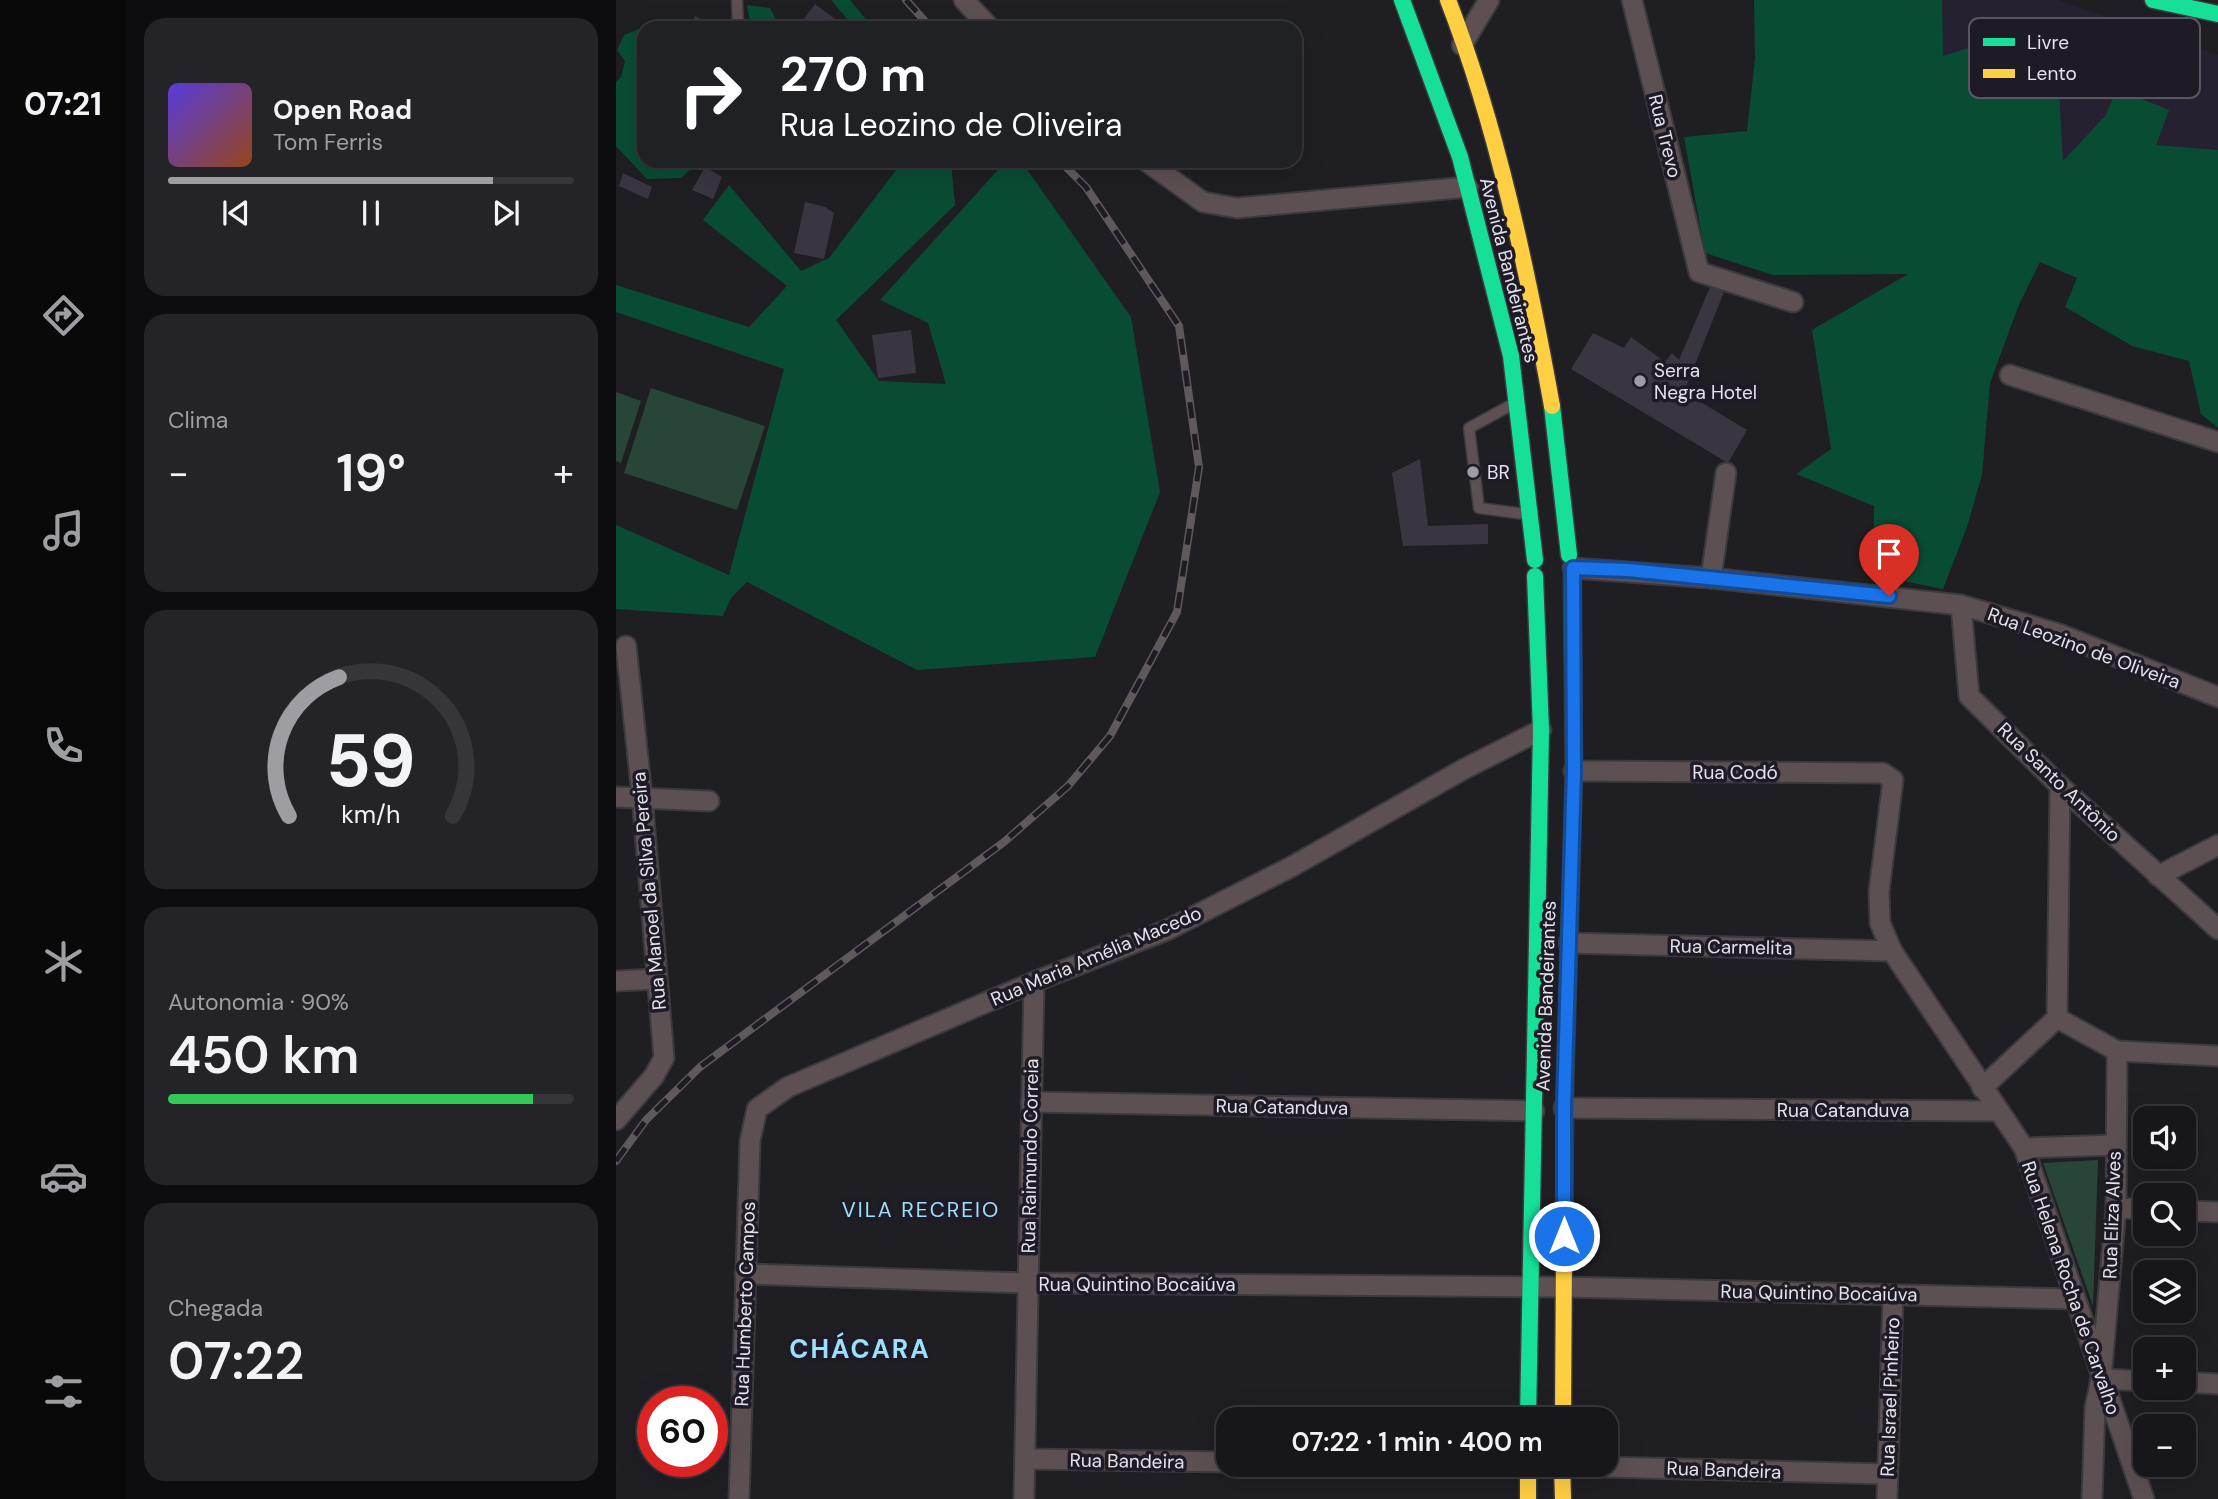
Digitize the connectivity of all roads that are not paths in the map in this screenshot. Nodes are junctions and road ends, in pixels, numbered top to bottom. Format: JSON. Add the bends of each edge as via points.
{"nodes":[{"id":1,"x":737,"y":0,"type":"edge"},
{"id":2,"x":964,"y":0,"type":"edge"},
{"id":3,"x":1402,"y":0,"type":"edge"},
{"id":4,"x":1489,"y":0,"type":"edge"},
{"id":5,"x":1632,"y":0,"type":"edge"},
{"id":6,"x":2153,"y":0,"type":"edge"},
{"id":7,"x":1449,"y":2,"type":"edge"},
{"id":8,"x":2218,"y":14,"type":"edge"},
{"id":9,"x":738,"y":21,"type":"edge"},
{"id":10,"x":983,"y":21,"type":"edge"},
{"id":11,"x":1462,"y":45,"type":"junction"},
{"id":12,"x":1156,"y":168,"type":"edge"},
{"id":13,"x":1468,"y":187,"type":"junction"},
{"id":14,"x":1793,"y":302,"type":"dead end"},
{"id":15,"x":2010,"y":375,"type":"dead end"},
{"id":16,"x":1517,"y":402,"type":"junction"},
{"id":17,"x":2218,"y":442,"type":"edge"},
{"id":18,"x":1726,"y":473,"type":"dead end"},
{"id":19,"x":1530,"y":514,"type":"junction"},
{"id":20,"x":1571,"y":566,"type":"junction"},
{"id":21,"x":1535,"y":568,"type":"junction"},
{"id":22,"x":1711,"y":578,"type":"junction"},
{"id":23,"x":1961,"y":605,"type":"junction"},
{"id":24,"x":626,"y":646,"type":"dead end"},
{"id":25,"x":2218,"y":696,"type":"edge"},
{"id":26,"x":1541,"y":730,"type":"junction"},
{"id":27,"x":1574,"y":771,"type":"junction"},
{"id":28,"x":1893,"y":780,"type":"joint"},
{"id":29,"x":2060,"y":786,"type":"junction"},
{"id":30,"x":642,"y":796,"type":"junction"},
{"id":31,"x":616,"y":797,"type":"edge"},
{"id":32,"x":709,"y":801,"type":"dead end"},
{"id":33,"x":2218,"y":845,"type":"edge"},
{"id":34,"x":2158,"y":876,"type":"junction"},
{"id":35,"x":2218,"y":929,"type":"edge"},
{"id":36,"x":1569,"y":943,"type":"junction"},
{"id":37,"x":1892,"y":951,"type":"junction"},
{"id":38,"x":657,"y":979,"type":"junction"},
{"id":39,"x":616,"y":981,"type":"edge"},
{"id":40,"x":1034,"y":982,"type":"junction"},
{"id":41,"x":2057,"y":1018,"type":"junction"},
{"id":42,"x":2117,"y":1051,"type":"junction"},
{"id":43,"x":2218,"y":1056,"type":"edge"},
{"id":44,"x":1982,"y":1088,"type":"junction"},
{"id":45,"x":1031,"y":1102,"type":"junction"},
{"id":46,"x":1564,"y":1108,"type":"junction"},
{"id":47,"x":757,"y":1110,"type":"joint"},
{"id":48,"x":1534,"y":1111,"type":"junction"},
{"id":49,"x":1997,"y":1111,"type":"junction"},
{"id":50,"x":616,"y":1120,"type":"edge"},
{"id":51,"x":2115,"y":1145,"type":"junction"},
{"id":52,"x":2024,"y":1148,"type":"junction"},
{"id":53,"x":2116,"y":1209,"type":"junction"},
{"id":54,"x":2133,"y":1209,"type":"edge"},
{"id":55,"x":2196,"y":1211,"type":"edge"},
{"id":56,"x":2218,"y":1212,"type":"edge"},
{"id":57,"x":745,"y":1274,"type":"junction"},
{"id":58,"x":1027,"y":1283,"type":"junction"},
{"id":59,"x":1529,"y":1287,"type":"junction"},
{"id":60,"x":1564,"y":1287,"type":"junction"},
{"id":61,"x":1893,"y":1295,"type":"junction"},
{"id":62,"x":2074,"y":1300,"type":"junction"},
{"id":63,"x":2101,"y":1379,"type":"junction"},
{"id":64,"x":2133,"y":1380,"type":"edge"},
{"id":65,"x":2196,"y":1383,"type":"edge"},
{"id":66,"x":2218,"y":1384,"type":"edge"},
{"id":67,"x":1528,"y":1407,"type":"edge"},
{"id":68,"x":1563,"y":1407,"type":"edge"},
{"id":69,"x":1024,"y":1460,"type":"junction"},
{"id":70,"x":1216,"y":1462,"type":"edge"},
{"id":71,"x":1618,"y":1467,"type":"edge"},
{"id":72,"x":1887,"y":1474,"type":"junction"},
{"id":73,"x":1528,"y":1477,"type":"edge"},
{"id":74,"x":1562,"y":1477,"type":"edge"},
{"id":75,"x":739,"y":1499,"type":"edge"},
{"id":76,"x":1024,"y":1499,"type":"edge"},
{"id":77,"x":1528,"y":1499,"type":"edge"},
{"id":78,"x":1563,"y":1499,"type":"edge"},
{"id":79,"x":1887,"y":1499,"type":"edge"},
{"id":80,"x":2092,"y":1499,"type":"edge"},
{"id":81,"x":2144,"y":1499,"type":"edge"}],
"edges":[{"from":1,"to":9,"type":"lane"},
{"from":2,"to":10,"type":"street"},
{"from":3,"to":13,"type":"main road","name":"Avenida Bandeirantes"},
{"from":4,"to":11,"type":"street"},
{"from":5,"to":14,"type":"street","name":"Rua Trevo","via":[[1699,272]]},
{"from":6,"to":8,"type":"main road"},
{"from":7,"to":11,"type":"main road","name":"Avenida Bandeirantes"},
{"from":11,"to":20,"type":"main road","name":"Avenida Bandeirantes","via":[[1508,203],[1538,332],[1566,502]]},
{"from":12,"to":13,"type":"street","via":[[1203,202],[1237,208]]},
{"from":13,"to":16,"type":"main road","name":"Avenida Bandeirantes","via":[[1511,356]]},
{"from":15,"to":17,"type":"street"},
{"from":16,"to":19,"type":"main road","name":"Avenida Bandeirantes"},
{"from":16,"to":19,"type":"lane","via":[[1469,428],[1479,508]]},
{"from":18,"to":22,"type":"street"},
{"from":19,"to":21,"type":"main road","name":"Avenida Bandeirantes"},
{"from":20,"to":21,"type":"main road","via":[[1550,548]]},
{"from":20,"to":21,"type":"main road","via":[[1555,587]]},
{"from":20,"to":22,"type":"street","name":"Rua Leozino de Oliveira"},
{"from":20,"to":27,"type":"main road","name":"Avenida Bandeirantes"},
{"from":21,"to":26,"type":"main road","name":"Avenida Bandeirantes"},
{"from":22,"to":23,"type":"street","name":"Rua Leozino de Oliveira"},
{"from":23,"to":25,"type":"street","name":"Rua Leozino de Oliveira","via":[[2059,635]]},
{"from":23,"to":29,"type":"street","name":"Rua Santo Antônio","via":[[1969,696]]},
{"from":24,"to":30,"type":"street","name":"Rua Manoel da Silva Pereira"},
{"from":26,"to":40,"type":"street","name":"Rua Maria Amélia Macedo","via":[[1167,930]]},
{"from":26,"to":48,"type":"main road","name":"Avenida Bandeirantes"},
{"from":27,"to":28,"type":"street","name":"Rua Codó","via":[[1883,773]]},
{"from":27,"to":36,"type":"main road","name":"Avenida Bandeirantes"},
{"from":28,"to":37,"type":"street","name":"Rua Helena Rocha de Carvalho","via":[[1879,891],[1880,923]]},
{"from":29,"to":34,"type":"street","name":"Rua Santo Antônio"},
{"from":29,"to":41,"type":"street"},
{"from":30,"to":31,"type":"street"},
{"from":30,"to":32,"type":"street"},
{"from":30,"to":38,"type":"street","name":"Rua Manoel da Silva Pereira"},
{"from":33,"to":34,"type":"street"},
{"from":34,"to":35,"type":"street","name":"Rua Santo Antônio"},
{"from":36,"to":37,"type":"street","name":"Rua Carmelita"},
{"from":36,"to":46,"type":"main road","name":"Avenida Bandeirantes"},
{"from":37,"to":44,"type":"street","name":"Rua Helena Rocha de Carvalho"},
{"from":38,"to":39,"type":"street"},
{"from":38,"to":50,"type":"street","name":"Rua Manoel da Silva Pereira","via":[[664,1058]]},
{"from":40,"to":45,"type":"street","name":"Rua Raimundo Correia"},
{"from":40,"to":47,"type":"street","name":"Rua Maria Amélia Macedo","via":[[788,1087]]},
{"from":41,"to":42,"type":"street"},
{"from":41,"to":44,"type":"street"},
{"from":42,"to":43,"type":"street"},
{"from":42,"to":51,"type":"street","name":"Rua Eliza Alves"},
{"from":44,"to":49,"type":"street","name":"Rua Helena Rocha de Carvalho"},
{"from":45,"to":48,"type":"street","name":"Rua Catanduva"},
{"from":45,"to":58,"type":"street","name":"Rua Raimundo Correia"},
{"from":46,"to":49,"type":"street","name":"Rua Catanduva"},
{"from":46,"to":60,"type":"main road","name":"Avenida Bandeirantes"},
{"from":47,"to":57,"type":"street","name":"Rua Humberto Campos","via":[[750,1141]]},
{"from":48,"to":59,"type":"main road","name":"Avenida Bandeirantes"},
{"from":49,"to":52,"type":"street","name":"Rua Helena Rocha de Carvalho"},
{"from":51,"to":52,"type":"street"},
{"from":51,"to":53,"type":"street","name":"Rua Eliza Alves"},
{"from":52,"to":62,"type":"street","name":"Rua Helena Rocha de Carvalho"},
{"from":53,"to":54,"type":"street"},
{"from":53,"to":63,"type":"street","name":"Rua Eliza Alves"},
{"from":55,"to":56,"type":"street"},
{"from":57,"to":58,"type":"street","name":"Rua Quintino Bocaiúva"},
{"from":57,"to":75,"type":"street","name":"Rua Humberto Campos"},
{"from":58,"to":59,"type":"street","name":"Rua Quintino Bocaiúva"},
{"from":58,"to":69,"type":"street","name":"Rua Raimundo Correia"},
{"from":59,"to":60,"type":"street","name":"Rua Quintino Bocaiúva"},
{"from":59,"to":67,"type":"main road","name":"Avenida Bandeirantes"},
{"from":60,"to":61,"type":"street","name":"Rua Quintino Bocaiúva"},
{"from":60,"to":68,"type":"main road","name":"Avenida Bandeirantes"},
{"from":61,"to":62,"type":"street","name":"Rua Quintino Bocaiúva"},
{"from":61,"to":72,"type":"street","name":"Rua Israel Pinheiro"},
{"from":62,"to":63,"type":"street","name":"Rua Helena Rocha de Carvalho"},
{"from":63,"to":64,"type":"street"},
{"from":63,"to":80,"type":"street","name":"Rua Eliza Alves","via":[[2095,1408]]},
{"from":63,"to":81,"type":"street","name":"Rua Helena Rocha de Carvalho"},
{"from":65,"to":66,"type":"street"},
{"from":69,"to":70,"type":"street","name":"Rua Bandeira"},
{"from":69,"to":76,"type":"street","name":"Rua Raimundo Correia"},
{"from":71,"to":72,"type":"street","name":"Rua Bandeira"},
{"from":72,"to":79,"type":"street","name":"Rua Israel Pinheiro"},
{"from":73,"to":77,"type":"main road"},
{"from":74,"to":78,"type":"main road"}]}
